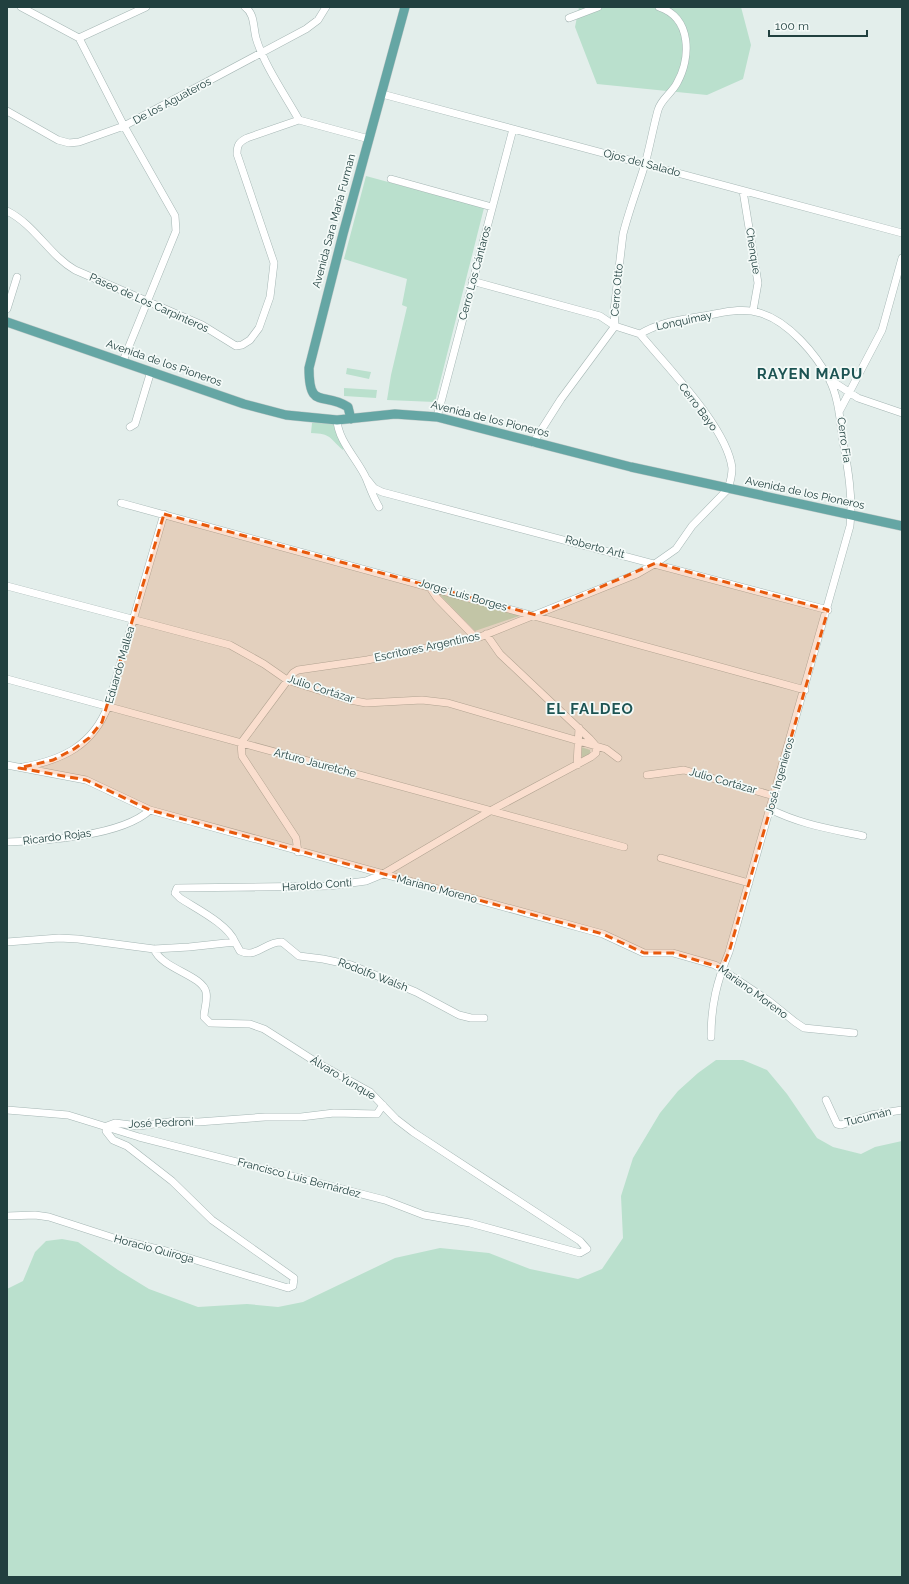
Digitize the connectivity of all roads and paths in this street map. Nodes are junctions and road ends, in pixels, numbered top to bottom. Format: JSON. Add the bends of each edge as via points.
{"nodes":[{"id":1,"x":21,"y":7,"type":"edge"},
{"id":2,"x":146,"y":7,"type":"edge"},
{"id":3,"x":245,"y":7,"type":"edge"},
{"id":4,"x":326,"y":7,"type":"edge"},
{"id":5,"x":405,"y":7,"type":"edge"},
{"id":6,"x":598,"y":7,"type":"edge"},
{"id":7,"x":662,"y":7,"type":"edge"},
{"id":8,"x":569,"y":18,"type":"dead end"},
{"id":9,"x":79,"y":38,"type":"junction"},
{"id":10,"x":262,"y":53,"type":"junction"},
{"id":11,"x":382,"y":94,"type":"junction"},
{"id":12,"x":7,"y":111,"type":"edge"},
{"id":13,"x":299,"y":120,"type":"junction"},
{"id":14,"x":124,"y":126,"type":"junction"},
{"id":15,"x":513,"y":129,"type":"junction"},
{"id":16,"x":369,"y":139,"type":"junction"},
{"id":17,"x":645,"y":164,"type":"junction"},
{"id":18,"x":391,"y":179,"type":"dead end"},
{"id":19,"x":744,"y":191,"type":"junction"},
{"id":20,"x":492,"y":207,"type":"junction"},
{"id":21,"x":7,"y":211,"type":"edge"},
{"id":22,"x":902,"y":233,"type":"edge"},
{"id":23,"x":902,"y":258,"type":"edge"},
{"id":24,"x":17,"y":277,"type":"dead end"},
{"id":25,"x":472,"y":281,"type":"junction"},
{"id":26,"x":146,"y":302,"type":"junction"},
{"id":27,"x":7,"y":309,"type":"edge"},
{"id":28,"x":753,"y":311,"type":"junction"},
{"id":29,"x":7,"y":322,"type":"edge"},
{"id":30,"x":615,"y":326,"type":"junction"},
{"id":31,"x":640,"y":334,"type":"junction"},
{"id":32,"x":123,"y":361,"type":"junction"},
{"id":33,"x":151,"y":371,"type":"junction"},
{"id":34,"x":829,"y":379,"type":"junction"},
{"id":35,"x":848,"y":393,"type":"junction"},
{"id":36,"x":839,"y":412,"type":"junction"},
{"id":37,"x":902,"y":413,"type":"edge"},
{"id":38,"x":437,"y":417,"type":"junction"},
{"id":39,"x":351,"y":419,"type":"junction"},
{"id":40,"x":337,"y":420,"type":"junction"},
{"id":41,"x":130,"y":427,"type":"dead end"},
{"id":42,"x":533,"y":443,"type":"junction"},
{"id":43,"x":366,"y":478,"type":"junction"},
{"id":44,"x":728,"y":489,"type":"junction"},
{"id":45,"x":121,"y":503,"type":"dead end"},
{"id":46,"x":379,"y":507,"type":"dead end"},
{"id":47,"x":164,"y":514,"type":"junction"},
{"id":48,"x":852,"y":516,"type":"junction"},
{"id":49,"x":902,"y":526,"type":"edge"},
{"id":50,"x":656,"y":563,"type":"junction"},
{"id":51,"x":7,"y":586,"type":"edge"},
{"id":52,"x":429,"y":586,"type":"junction"},
{"id":53,"x":828,"y":610,"type":"junction"},
{"id":54,"x":536,"y":615,"type":"junction"},
{"id":55,"x":133,"y":620,"type":"junction"},
{"id":56,"x":486,"y":634,"type":"junction"},
{"id":57,"x":476,"y":637,"type":"junction"},
{"id":58,"x":7,"y":679,"type":"edge"},
{"id":59,"x":287,"y":680,"type":"junction"},
{"id":60,"x":805,"y":690,"type":"junction"},
{"id":61,"x":108,"y":706,"type":"junction"},
{"id":62,"x":579,"y":728,"type":"junction"},
{"id":63,"x":578,"y":742,"type":"junction"},
{"id":64,"x":241,"y":743,"type":"junction"},
{"id":65,"x":596,"y":746,"type":"junction"},
{"id":66,"x":618,"y":758,"type":"dead end"},
{"id":67,"x":7,"y":765,"type":"edge"},
{"id":68,"x":577,"y":765,"type":"junction"},
{"id":69,"x":19,"y":768,"type":"junction"},
{"id":70,"x":647,"y":775,"type":"dead end"},
{"id":71,"x":774,"y":796,"type":"junction"},
{"id":72,"x":770,"y":809,"type":"junction"},
{"id":73,"x":150,"y":810,"type":"junction"},
{"id":74,"x":490,"y":811,"type":"junction"},
{"id":75,"x":863,"y":836,"type":"dead end"},
{"id":76,"x":7,"y":842,"type":"edge"},
{"id":77,"x":624,"y":847,"type":"dead end"},
{"id":78,"x":298,"y":852,"type":"junction"},
{"id":79,"x":661,"y":858,"type":"dead end"},
{"id":80,"x":383,"y":874,"type":"junction"},
{"id":81,"x":749,"y":883,"type":"junction"},
{"id":82,"x":7,"y":942,"type":"edge"},
{"id":83,"x":235,"y":942,"type":"junction"},
{"id":84,"x":154,"y":949,"type":"junction"},
{"id":85,"x":722,"y":968,"type":"junction"},
{"id":86,"x":484,"y":1018,"type":"dead end"},
{"id":87,"x":854,"y":1033,"type":"dead end"},
{"id":88,"x":711,"y":1037,"type":"dead end"},
{"id":89,"x":826,"y":1100,"type":"dead end"},
{"id":90,"x":383,"y":1105,"type":"junction"},
{"id":91,"x":7,"y":1110,"type":"edge"},
{"id":92,"x":902,"y":1110,"type":"edge"},
{"id":93,"x":107,"y":1126,"type":"junction"},
{"id":94,"x":7,"y":1216,"type":"edge"},
{"id":95,"x":587,"y":1249,"type":"joint"},
{"id":96,"x":294,"y":1278,"type":"joint"}],
"edges":[{"from":1,"to":9,"type":"street"},
{"from":2,"to":9,"type":"street"},
{"from":3,"to":10,"type":"street","via":[[251,13]]},
{"from":4,"to":10,"type":"street","name":"De los Aguateros","via":[[318,20],[306,29]]},
{"from":5,"to":11,"type":"main road","name":"Avenida Sara María Furman"},
{"from":6,"to":8,"type":"street"},
{"from":7,"to":17,"type":"street","name":"Cerro Otto","via":[[673,16],[685,36],[686,60],[676,85],[659,107]]},
{"from":9,"to":14,"type":"street"},
{"from":10,"to":13,"type":"street"},
{"from":10,"to":14,"type":"street","name":"De los Aguateros"},
{"from":11,"to":15,"type":"street","name":"Ojos del Salado"},
{"from":11,"to":16,"type":"main road","name":"Avenida Sara María Furman"},
{"from":12,"to":14,"type":"street","name":"De los Aguateros","via":[[69,144]]},
{"from":13,"to":16,"type":"street"},
{"from":13,"to":26,"type":"street","name":"Paseo de Los Carpinteros","via":[[247,138],[240,141],[237,146],[237,154],[274,263],[270,297],[259,328],[250,340],[236,346],[202,325]]},
{"from":14,"to":26,"type":"street","via":[[177,224]]},
{"from":15,"to":17,"type":"street","name":"Ojos del Salado"},
{"from":15,"to":20,"type":"street","name":"Cerro Los Cántaros"},
{"from":16,"to":39,"type":"main road","name":"Avenida Sara María Furman","via":[[309,368],[310,390],[323,400],[340,402],[348,407]]},
{"from":17,"to":19,"type":"street","name":"Ojos del Salado"},
{"from":17,"to":30,"type":"street","name":"Cerro Otto","via":[[623,234],[614,311]]},
{"from":18,"to":20,"type":"street"},
{"from":19,"to":22,"type":"street","name":"Ojos del Salado"},
{"from":19,"to":28,"type":"street","name":"Chenque","via":[[758,283]]},
{"from":20,"to":25,"type":"street","name":"Cerro Los Cántaros"},
{"from":21,"to":26,"type":"street","name":"Paseo de Los Carpinteros","via":[[20,219],[66,264]]},
{"from":23,"to":35,"type":"street","name":"Cerro Fia","via":[[882,330]]},
{"from":24,"to":27,"type":"street"},
{"from":25,"to":30,"type":"street","via":[[600,316]]},
{"from":25,"to":38,"type":"street","name":"Cerro Los Cántaros"},
{"from":26,"to":32,"type":"street"},
{"from":28,"to":31,"type":"street","name":"Lonquimay","via":[[737,310],[662,323]]},
{"from":28,"to":34,"type":"street","name":"Lonquimay","via":[[780,323],[797,337],[811,352]]},
{"from":29,"to":32,"type":"main road","name":"Avenida de los Pioneros"},
{"from":30,"to":31,"type":"street"},
{"from":30,"to":42,"type":"street","name":"Cerro Otto","via":[[561,399]]},
{"from":31,"to":44,"type":"street","name":"Cerro Bayo","via":[[721,438],[732,467]]},
{"from":32,"to":33,"type":"main road","name":"Avenida de los Pioneros"},
{"from":33,"to":40,"type":"main road","name":"Avenida de los Pioneros","via":[[244,404],[286,415]]},
{"from":33,"to":41,"type":"street","via":[[135,424]]},
{"from":34,"to":35,"type":"street","name":"Lonquimay"},
{"from":34,"to":36,"type":"street","name":"Lonquimay"},
{"from":35,"to":36,"type":"street","name":"Cerro Fia"},
{"from":35,"to":37,"type":"street","name":"Lonquimay"},
{"from":36,"to":48,"type":"street","name":"Cerro Fia"},
{"from":38,"to":39,"type":"main road","name":"Avenida de los Pioneros","via":[[395,414]]},
{"from":38,"to":42,"type":"main road","name":"Avenida de los Pioneros"},
{"from":39,"to":40,"type":"main road","name":"Avenida de los Pioneros"},
{"from":40,"to":43,"type":"street","via":[[338,430]]},
{"from":42,"to":44,"type":"main road","name":"Avenida de los Pioneros"},
{"from":43,"to":46,"type":"street"},
{"from":43,"to":50,"type":"street","name":"Roberto Arlt","via":[[374,488],[382,492]]},
{"from":44,"to":48,"type":"main road","name":"Avenida de los Pioneros"},
{"from":44,"to":50,"type":"street","name":"Escritores Argentinos","via":[[692,526],[676,549]]},
{"from":45,"to":47,"type":"street","name":"Jorge Luis Borges"},
{"from":47,"to":52,"type":"street","name":"Jorge Luis Borges"},
{"from":47,"to":55,"type":"street","name":"Eduardo Mallea"},
{"from":48,"to":49,"type":"main road","name":"Avenida de los Pioneros"},
{"from":48,"to":53,"type":"street","name":"José Ingenieros"},
{"from":50,"to":53,"type":"street","name":"Roberto Arlt"},
{"from":50,"to":54,"type":"street","name":"Escritores Argentinos","via":[[637,574]]},
{"from":51,"to":55,"type":"street","name":"Julio Cortázar"},
{"from":52,"to":54,"type":"street","name":"Jorge Luis Borges"},
{"from":52,"to":57,"type":"street","via":[[437,598]]},
{"from":53,"to":60,"type":"street","name":"José Ingenieros"},
{"from":54,"to":56,"type":"street","name":"Escritores Argentinos"},
{"from":54,"to":60,"type":"street","name":"Jorge Luis Borges"},
{"from":55,"to":59,"type":"street","name":"Julio Cortázar","via":[[230,645]]},
{"from":55,"to":61,"type":"street","name":"Eduardo Mallea"},
{"from":56,"to":57,"type":"street","name":"Escritores Argentinos"},
{"from":56,"to":62,"type":"street","via":[[500,654]]},
{"from":57,"to":59,"type":"street","name":"Escritores Argentinos","via":[[367,660],[298,670]]},
{"from":58,"to":61,"type":"street","name":"Arturo Jauretche"},
{"from":59,"to":63,"type":"street","name":"Julio Cortázar","via":[[366,703],[422,700],[448,703]]},
{"from":59,"to":64,"type":"street","name":"Escritores Argentinos"},
{"from":60,"to":71,"type":"street","name":"José Ingenieros"},
{"from":61,"to":64,"type":"street","name":"Arturo Jauretche"},
{"from":61,"to":69,"type":"street","name":"Eduardo Mallea","via":[[96,730],[74,749],[53,760]]},
{"from":62,"to":63,"type":"street"},
{"from":62,"to":65,"type":"street"},
{"from":63,"to":65,"type":"street","name":"Julio Cortázar"},
{"from":63,"to":68,"type":"street"},
{"from":64,"to":74,"type":"street","name":"Arturo Jauretche"},
{"from":64,"to":78,"type":"street","via":[[242,756],[296,838]]},
{"from":65,"to":66,"type":"street","name":"Julio Cortázar","via":[[606,749]]},
{"from":65,"to":68,"type":"street","name":"Haroldo Conti","via":[[596,753]]},
{"from":67,"to":69,"type":"street","name":"Mariano Moreno"},
{"from":68,"to":74,"type":"street","name":"Haroldo Conti"},
{"from":69,"to":73,"type":"street","name":"Mariano Moreno","via":[[86,780]]},
{"from":70,"to":71,"type":"street","name":"Julio Cortázar","via":[[684,770]]},
{"from":71,"to":72,"type":"street","name":"José Ingenieros"},
{"from":72,"to":75,"type":"street","via":[[816,827]]},
{"from":72,"to":81,"type":"street","name":"José Ingenieros"},
{"from":73,"to":76,"type":"street","name":"Ricardo Rojas","via":[[136,820],[87,835]]},
{"from":73,"to":78,"type":"street","name":"Mariano Moreno"},
{"from":74,"to":77,"type":"street","name":"Arturo Jauretche"},
{"from":74,"to":80,"type":"street","name":"Haroldo Conti"},
{"from":78,"to":80,"type":"street","name":"Mariano Moreno"},
{"from":79,"to":81,"type":"street"},
{"from":80,"to":83,"type":"street","name":"Haroldo Conti","via":[[366,880],[329,886],[177,888],[175,893],[180,898],[215,922],[231,935]]},
{"from":80,"to":85,"type":"street","name":"Mariano Moreno","via":[[603,934],[644,953],[673,953]]},
{"from":81,"to":85,"type":"street","name":"José Ingenieros"},
{"from":82,"to":84,"type":"street","via":[[59,938]]},
{"from":83,"to":84,"type":"street"},
{"from":83,"to":86,"type":"street","name":"Rodolfo Walsh","via":[[240,951],[250,954],[276,942],[282,942],[299,956],[323,958],[351,965],[416,992],[459,1015]]},
{"from":84,"to":90,"type":"street","name":"Álvaro Yunque","via":[[164,962],[188,975],[205,990],[207,994],[204,1018],[210,1024],[256,1025],[370,1092]]},
{"from":85,"to":87,"type":"street","name":"Mariano Moreno","via":[[804,1028]]},
{"from":85,"to":88,"type":"street","name":"José Ingenieros","via":[[712,1009]]},
{"from":89,"to":92,"type":"street","name":"Tucumán","via":[[837,1124]]},
{"from":90,"to":93,"type":"street","name":"José Pedroni","via":[[377,1114],[334,1113],[301,1117],[176,1121],[139,1126],[115,1123]]},
{"from":90,"to":95,"type":"street","name":"Álvaro Yunque","via":[[413,1132],[580,1241]]},
{"from":91,"to":93,"type":"street","name":"Francisco Luis Bernárdez","via":[[68,1115]]},
{"from":93,"to":95,"type":"street","name":"Francisco Luis Bernárdez","via":[[139,1137],[385,1200],[424,1215],[470,1223],[580,1253]]},
{"from":93,"to":96,"type":"street","name":"José Pedroni","via":[[106,1131],[113,1140],[127,1146],[172,1181],[212,1220]]},
{"from":94,"to":96,"type":"street","name":"Horacio Quiroga","via":[[49,1217],[288,1288],[293,1286]]}]}
